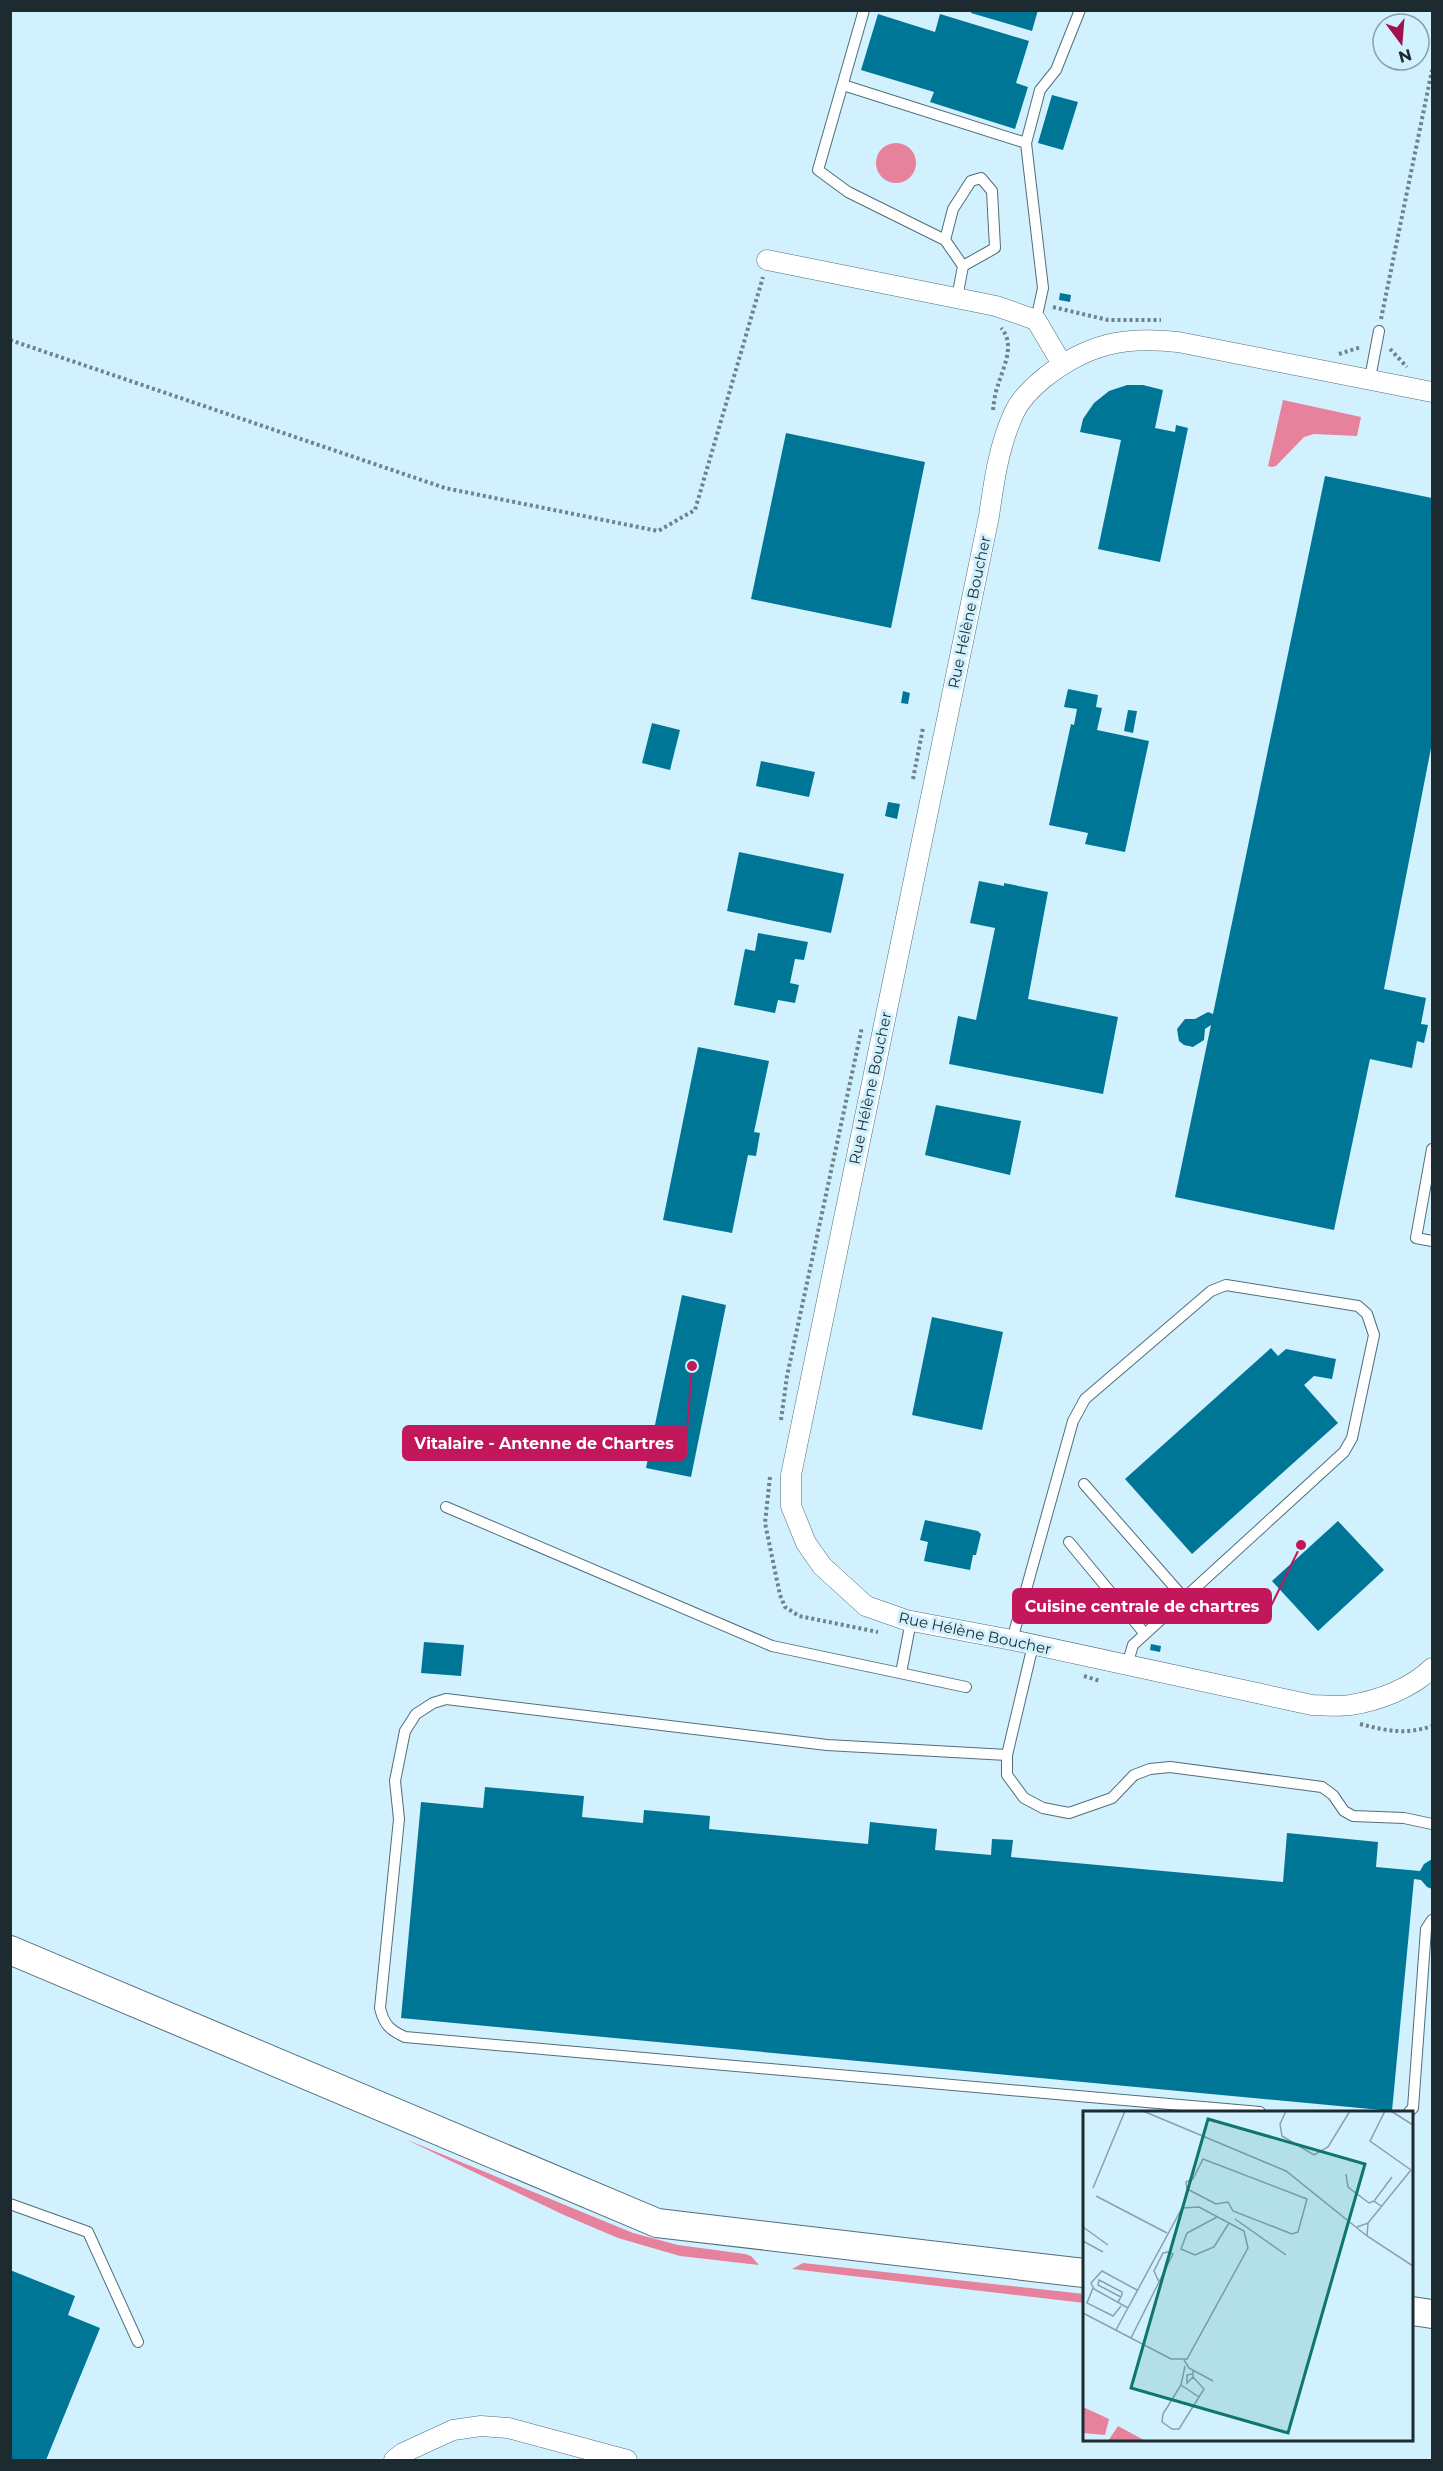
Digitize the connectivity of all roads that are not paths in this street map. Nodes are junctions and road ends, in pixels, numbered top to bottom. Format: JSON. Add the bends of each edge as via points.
{"nodes":[{"id":1,"x":864,"y":10,"type":"edge"},
{"id":2,"x":1080,"y":10,"type":"edge"},
{"id":3,"x":843,"y":85,"type":"junction"},
{"id":4,"x":1026,"y":143,"type":"junction"},
{"id":5,"x":945,"y":240,"type":"junction"},
{"id":6,"x":767,"y":260,"type":"road end"},
{"id":7,"x":963,"y":266,"type":"junction"},
{"id":8,"x":957,"y":298,"type":"junction"},
{"id":9,"x":1036,"y":320,"type":"junction"},
{"id":10,"x":1379,"y":331,"type":"road end"},
{"id":11,"x":1062,"y":364,"type":"junction"},
{"id":12,"x":1370,"y":378,"type":"junction"},
{"id":13,"x":1432,"y":392,"type":"edge"},
{"id":14,"x":1432,"y":1149,"type":"edge"},
{"id":15,"x":1432,"y":1241,"type":"edge"},
{"id":16,"x":1084,"y":1484,"type":"dead end"},
{"id":17,"x":447,"y":1507,"type":"dead end"},
{"id":18,"x":1069,"y":1542,"type":"dead end"},
{"id":19,"x":1184,"y":1598,"type":"junction"},
{"id":20,"x":909,"y":1630,"type":"junction"},
{"id":21,"x":1145,"y":1634,"type":"junction"},
{"id":22,"x":1012,"y":1640,"type":"junction"},
{"id":23,"x":1033,"y":1645,"type":"junction"},
{"id":24,"x":1127,"y":1665,"type":"junction"},
{"id":25,"x":1432,"y":1668,"type":"edge"},
{"id":26,"x":900,"y":1673,"type":"junction"},
{"id":27,"x":966,"y":1687,"type":"dead end"},
{"id":28,"x":1006,"y":1755,"type":"junction"},
{"id":29,"x":1432,"y":1824,"type":"edge"},
{"id":30,"x":1432,"y":1920,"type":"edge"},
{"id":31,"x":10,"y":1950,"type":"edge"},
{"id":32,"x":1249,"y":2111,"type":"edge"},
{"id":33,"x":1410,"y":2111,"type":"edge"},
{"id":34,"x":10,"y":2204,"type":"edge"},
{"id":35,"x":1083,"y":2273,"type":"edge"},
{"id":36,"x":1413,"y":2311,"type":"edge"},
{"id":37,"x":1432,"y":2313,"type":"edge"},
{"id":38,"x":138,"y":2342,"type":"dead end"},
{"id":39,"x":394,"y":2460,"type":"edge"},
{"id":40,"x":627,"y":2460,"type":"edge"}],
"edges":[{"from":1,"to":3,"type":"lane"},
{"from":2,"to":4,"type":"lane","via":[[1056,70],[1040,90]]},
{"from":3,"to":4,"type":"lane"},
{"from":3,"to":5,"type":"lane","via":[[818,170],[848,192]]},
{"from":4,"to":9,"type":"lane","via":[[1043,288]]},
{"from":5,"to":7,"type":"lane"},
{"from":5,"to":7,"type":"lane","via":[[953,209],[971,181],[981,178],[992,191],[995,248]]},
{"from":6,"to":8,"type":"street"},
{"from":7,"to":8,"type":"lane"},
{"from":8,"to":9,"type":"street"},
{"from":9,"to":11,"type":"street"},
{"from":10,"to":12,"type":"lane"},
{"from":11,"to":12,"type":"street","name":"Rue Hélène Boucher","via":[[1090,349],[1148,339]]},
{"from":11,"to":20,"type":"street","name":"Rue Hélène Boucher","via":[[1036,385],[1015,411],[998,463],[790,1475],[791,1506],[806,1543],[822,1566],[866,1606]]},
{"from":12,"to":13,"type":"street","name":"Rue Hélène Boucher"},
{"from":14,"to":15,"type":"lane","via":[[1416,1238]]},
{"from":16,"to":19,"type":"lane"},
{"from":17,"to":26,"type":"lane","via":[[772,1646]]},
{"from":18,"to":21,"type":"lane"},
{"from":19,"to":21,"type":"lane"},
{"from":19,"to":22,"type":"lane","via":[[1344,1452],[1352,1438],[1374,1335],[1367,1314],[1358,1306],[1226,1285],[1211,1291],[1085,1399],[1073,1420]]},
{"from":20,"to":22,"type":"street","name":"Rue Hélène Boucher"},
{"from":20,"to":26,"type":"lane"},
{"from":21,"to":24,"type":"lane","via":[[1133,1645]]},
{"from":22,"to":23,"type":"street","name":"Rue Hélène Boucher"},
{"from":23,"to":24,"type":"street","name":"Rue Hélène Boucher"},
{"from":23,"to":28,"type":"lane"},
{"from":24,"to":25,"type":"street","name":"Rue Hélène Boucher","via":[[1312,1705],[1349,1706],[1410,1685]]},
{"from":26,"to":27,"type":"lane"},
{"from":28,"to":29,"type":"lane","via":[[1007,1776],[1024,1798],[1043,1808],[1069,1813],[1112,1798],[1134,1775],[1170,1767],[1322,1787],[1353,1816],[1404,1818]]},
{"from":28,"to":32,"type":"lane","via":[[827,1745],[446,1699],[433,1703],[416,1714],[405,1731],[395,1781],[399,1819],[380,2008],[383,2022],[405,2037]]},
{"from":30,"to":33,"type":"lane","via":[[1426,1929]]},
{"from":31,"to":35,"type":"main road","via":[[657,2223]]},
{"from":34,"to":38,"type":"lane","via":[[88,2232]]},
{"from":36,"to":37,"type":"main road"},
{"from":39,"to":40,"type":"street","via":[[453,2430],[481,2426],[508,2428]]}]}
